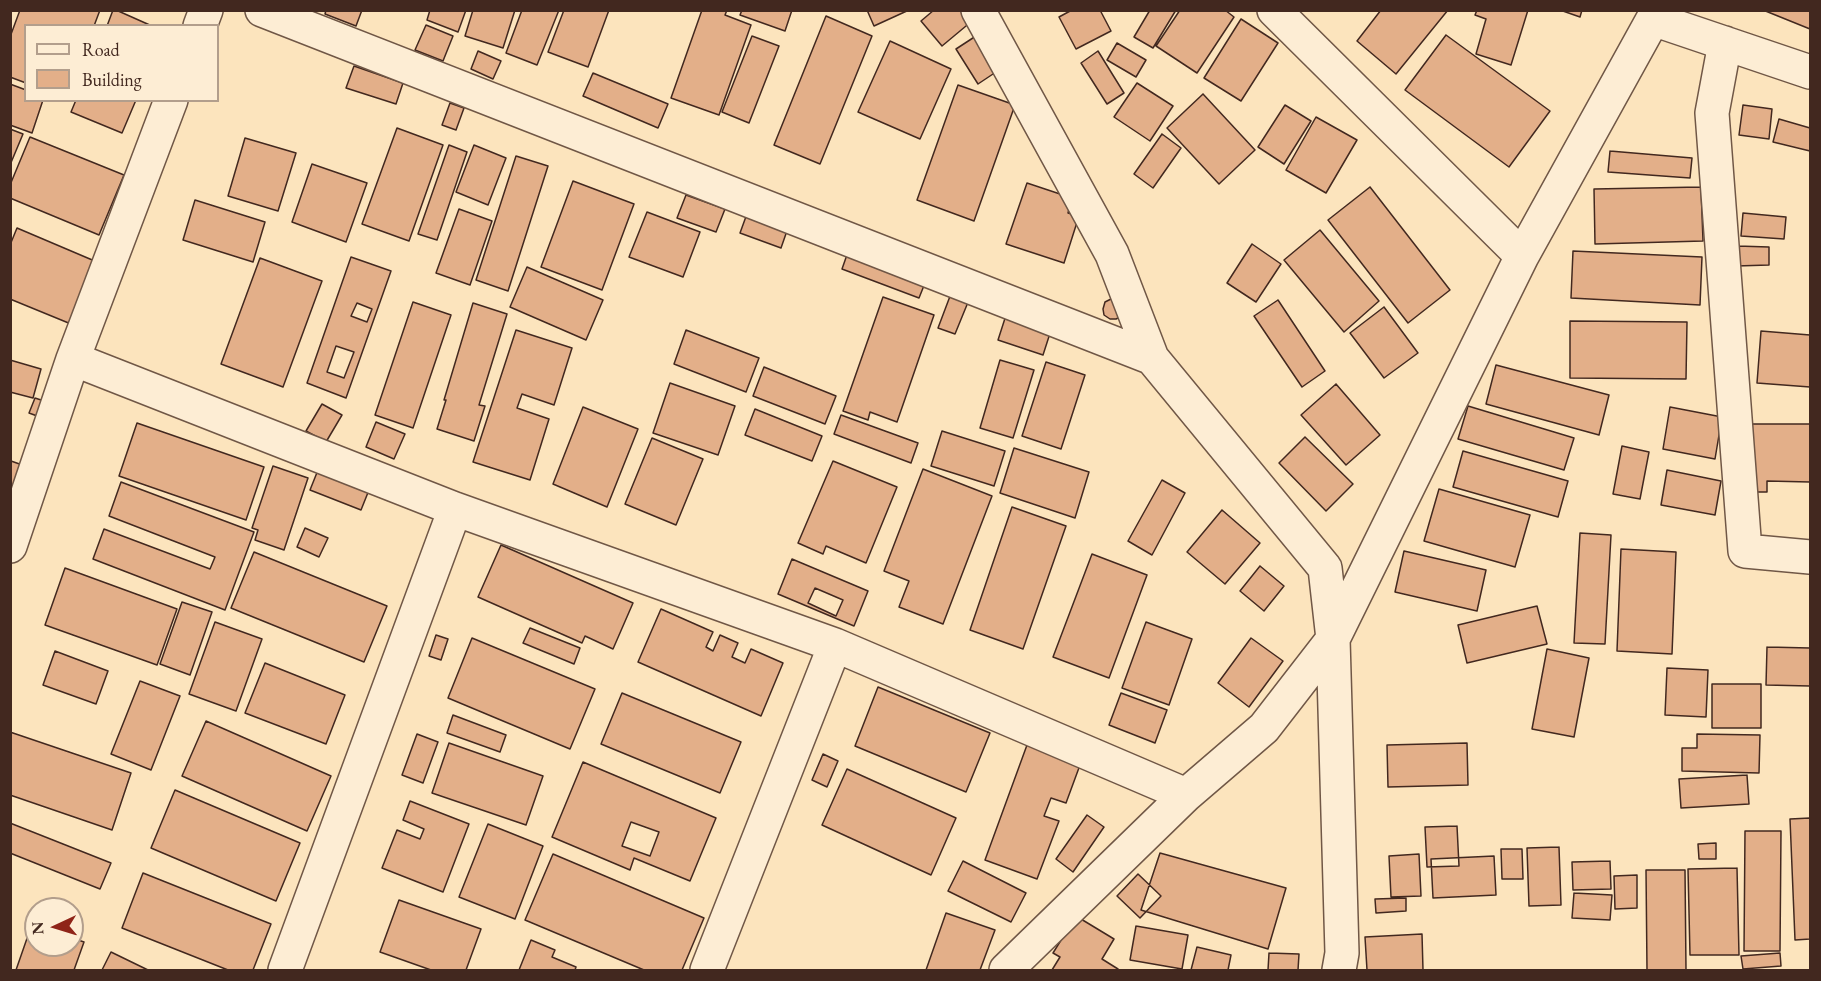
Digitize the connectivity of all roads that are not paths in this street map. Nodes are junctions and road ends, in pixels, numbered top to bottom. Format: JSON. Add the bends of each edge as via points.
{"nodes":[{"id":1,"x":262,"y":10,"type":"edge"},
{"id":2,"x":978,"y":10,"type":"edge"},
{"id":3,"x":1274,"y":10,"type":"edge"},
{"id":4,"x":1655,"y":15,"type":"edge"},
{"id":5,"x":1725,"y":43,"type":"junction"},
{"id":6,"x":1810,"y":72,"type":"edge"},
{"id":7,"x":170,"y":102,"type":"edge"},
{"id":8,"x":1522,"y":256,"type":"junction"},
{"id":9,"x":1152,"y":358,"type":"junction"},
{"id":10,"x":73,"y":359,"type":"junction"},
{"id":11,"x":455,"y":509,"type":"junction"},
{"id":12,"x":10,"y":546,"type":"edge"},
{"id":13,"x":1810,"y":557,"type":"edge"},
{"id":14,"x":1333,"y":639,"type":"junction"},
{"id":15,"x":836,"y":645,"type":"junction"},
{"id":16,"x":1186,"y":795,"type":"junction"},
{"id":17,"x":285,"y":970,"type":"edge"},
{"id":18,"x":707,"y":970,"type":"edge"},
{"id":19,"x":1006,"y":970,"type":"edge"},
{"id":20,"x":1339,"y":970,"type":"edge"}],
"edges":[{"from":1,"to":9,"type":"street"},
{"from":2,"to":9,"type":"street","via":[[1112,254]]},
{"from":3,"to":8,"type":"street"},
{"from":4,"to":5,"type":"street"},
{"from":4,"to":8,"type":"street"},
{"from":5,"to":6,"type":"street"},
{"from":5,"to":13,"type":"street","via":[[1712,113],[1745,550]]},
{"from":7,"to":10,"type":"street"},
{"from":8,"to":14,"type":"street"},
{"from":9,"to":14,"type":"street","via":[[1325,568]]},
{"from":10,"to":11,"type":"street"},
{"from":10,"to":12,"type":"street"},
{"from":11,"to":15,"type":"street"},
{"from":11,"to":17,"type":"street"},
{"from":14,"to":16,"type":"street","via":[[1264,728]]},
{"from":14,"to":20,"type":"street","via":[[1342,954]]},
{"from":15,"to":16,"type":"street"},
{"from":15,"to":18,"type":"street"},
{"from":16,"to":19,"type":"street"}]}
